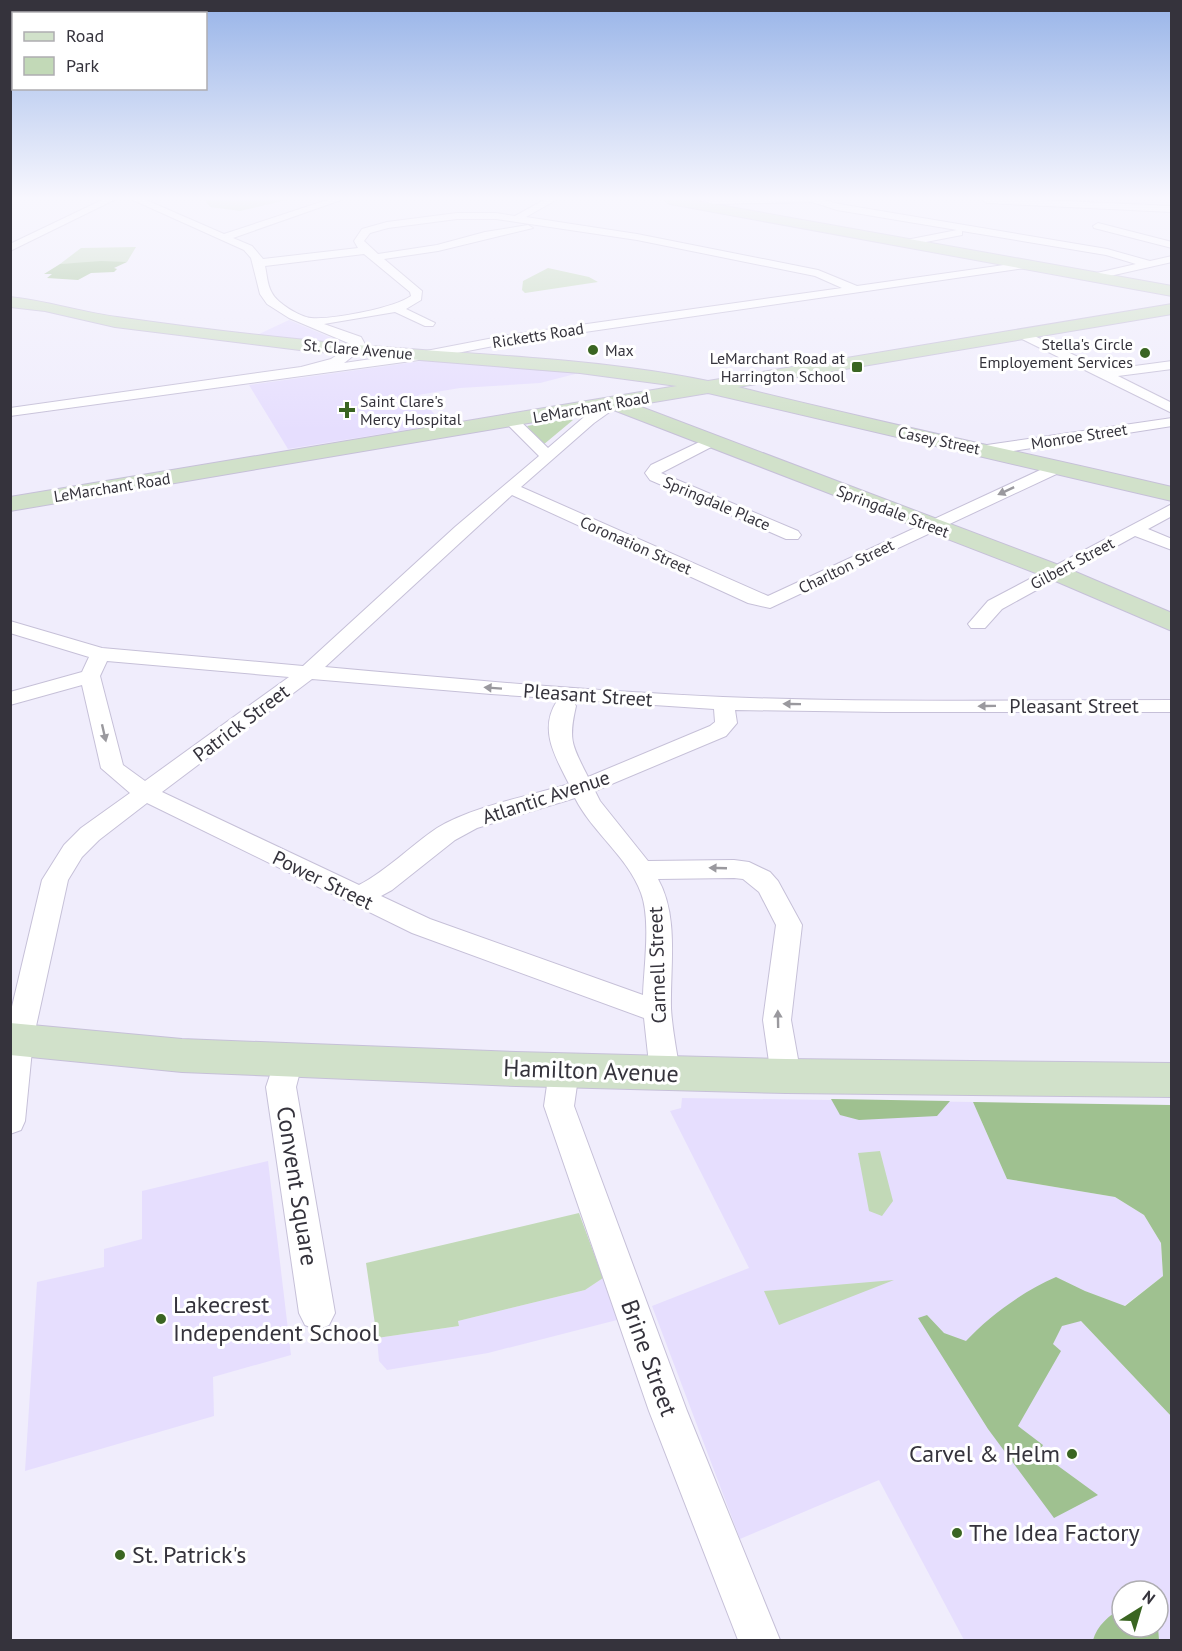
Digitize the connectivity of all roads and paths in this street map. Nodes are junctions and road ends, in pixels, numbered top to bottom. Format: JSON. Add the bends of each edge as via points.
{"nodes":[{"id":1,"x":262,"y":277,"type":"edge"},
{"id":2,"x":399,"y":277,"type":"edge"},
{"id":3,"x":827,"y":277,"type":"edge"},
{"id":4,"x":940,"y":277,"type":"edge"},
{"id":5,"x":1092,"y":277,"type":"edge"},
{"id":6,"x":855,"y":289,"type":"junction"},
{"id":7,"x":1172,"y":291,"type":"edge"},
{"id":8,"x":10,"y":302,"type":"edge"},
{"id":9,"x":395,"y":308,"type":"junction"},
{"id":10,"x":1172,"y":309,"type":"edge"},
{"id":11,"x":310,"y":322,"type":"junction"},
{"id":12,"x":429,"y":323,"type":"dead end"},
{"id":13,"x":1022,"y":334,"type":"junction"},
{"id":14,"x":354,"y":350,"type":"junction"},
{"id":15,"x":426,"y":355,"type":"junction"},
{"id":16,"x":1172,"y":365,"type":"edge"},
{"id":17,"x":301,"y":371,"type":"junction"},
{"id":18,"x":1106,"y":374,"type":"junction"},
{"id":19,"x":646,"y":375,"type":"junction"},
{"id":20,"x":706,"y":387,"type":"junction"},
{"id":21,"x":760,"y":389,"type":"junction"},
{"id":22,"x":650,"y":396,"type":"junction"},
{"id":23,"x":613,"y":403,"type":"junction"},
{"id":24,"x":1172,"y":409,"type":"edge"},
{"id":25,"x":10,"y":412,"type":"edge"},
{"id":26,"x":512,"y":421,"type":"junction"},
{"id":27,"x":1172,"y":422,"type":"edge"},
{"id":28,"x":712,"y":441,"type":"junction"},
{"id":29,"x":987,"y":450,"type":"junction"},
{"id":30,"x":547,"y":455,"type":"junction"},
{"id":31,"x":1059,"y":467,"type":"junction"},
{"id":32,"x":510,"y":488,"type":"junction"},
{"id":33,"x":1172,"y":494,"type":"edge"},
{"id":34,"x":10,"y":504,"type":"edge"},
{"id":35,"x":1172,"y":509,"type":"edge"},
{"id":36,"x":932,"y":525,"type":"junction"},
{"id":37,"x":1135,"y":530,"type":"junction"},
{"id":38,"x":780,"y":533,"type":"dead end"},
{"id":39,"x":1172,"y":545,"type":"edge"},
{"id":40,"x":1055,"y":572,"type":"junction"},
{"id":41,"x":763,"y":602,"type":"joint"},
{"id":42,"x":1172,"y":623,"type":"edge"},
{"id":43,"x":978,"y":624,"type":"dead end"},
{"id":44,"x":14,"y":630,"type":"edge"},
{"id":45,"x":100,"y":654,"type":"junction"},
{"id":46,"x":308,"y":672,"type":"junction"},
{"id":47,"x":90,"y":676,"type":"junction"},
{"id":48,"x":10,"y":699,"type":"edge"},
{"id":49,"x":724,"y":703,"type":"junction"},
{"id":50,"x":565,"y":706,"type":"dead end"},
{"id":51,"x":1172,"y":706,"type":"edge"},
{"id":52,"x":582,"y":788,"type":"junction"},
{"id":53,"x":147,"y":794,"type":"junction"},
{"id":54,"x":641,"y":870,"type":"junction"},
{"id":55,"x":358,"y":897,"type":"junction"},
{"id":56,"x":657,"y":1011,"type":"junction"},
{"id":57,"x":15,"y":1039,"type":"edge"},
{"id":58,"x":288,"y":1060,"type":"junction"},
{"id":59,"x":564,"y":1071,"type":"junction"},
{"id":60,"x":665,"y":1073,"type":"junction"},
{"id":61,"x":786,"y":1077,"type":"junction"},
{"id":62,"x":1172,"y":1080,"type":"edge"},
{"id":63,"x":10,"y":1121,"type":"edge"},
{"id":64,"x":317,"y":1313,"type":"dead end"},
{"id":65,"x":759,"y":1641,"type":"edge"}],
"edges":[{"from":1,"to":11,"type":"street","via":[[271,301]]},
{"from":2,"to":9,"type":"street","via":[[416,291],[417,297]]},
{"from":3,"to":6,"type":"street"},
{"from":4,"to":6,"type":"street","name":"Ricketts Road"},
{"from":5,"to":7,"type":"street"},
{"from":6,"to":15,"type":"street","name":"Ricketts Road","via":[[509,339]]},
{"from":8,"to":14,"type":"street","name":"St. Clare Avenue","via":[[115,322]]},
{"from":9,"to":11,"type":"street"},
{"from":9,"to":12,"type":"street"},
{"from":10,"to":13,"type":"street"},
{"from":11,"to":14,"type":"street","via":[[356,340],[360,346]]},
{"from":13,"to":18,"type":"street"},
{"from":13,"to":21,"type":"street"},
{"from":14,"to":15,"type":"street","name":"St. Clare Avenue"},
{"from":14,"to":17,"type":"street","name":"Ricketts Road","via":[[336,362]]},
{"from":15,"to":17,"type":"street","name":"Ricketts Road"},
{"from":15,"to":19,"type":"street","name":"St. Clare Avenue"},
{"from":16,"to":18,"type":"street"},
{"from":17,"to":25,"type":"street","name":"Ricketts Road"},
{"from":18,"to":24,"type":"street"},
{"from":19,"to":20,"type":"street","name":"St. Clare Avenue"},
{"from":19,"to":22,"type":"street","via":[[665,383],[664,388]]},
{"from":20,"to":21,"type":"street","name":"Casey Street"},
{"from":20,"to":22,"type":"street","name":"LeMarchant Road"},
{"from":21,"to":29,"type":"street","name":"Casey Street","via":[[829,417]]},
{"from":22,"to":23,"type":"street","name":"LeMarchant Road"},
{"from":23,"to":26,"type":"street","name":"LeMarchant Road"},
{"from":23,"to":28,"type":"street","name":"Springdale Street"},
{"from":23,"to":30,"type":"street","name":"Patrick Street"},
{"from":26,"to":30,"type":"street"},
{"from":26,"to":34,"type":"street","name":"LeMarchant Road"},
{"from":27,"to":29,"type":"street","name":"Monroe Street"},
{"from":28,"to":36,"type":"street","name":"Springdale Street"},
{"from":28,"to":38,"type":"street","name":"Springdale Place","via":[[653,473]]},
{"from":29,"to":31,"type":"street","name":"Casey Street"},
{"from":30,"to":32,"type":"street","name":"Patrick Street"},
{"from":31,"to":33,"type":"street","name":"Casey Street"},
{"from":31,"to":36,"type":"street","name":"Charlton Street","one_way":true},
{"from":32,"to":41,"type":"street","name":"Coronation Street"},
{"from":32,"to":46,"type":"street","name":"Patrick Street"},
{"from":35,"to":37,"type":"street","name":"Gilbert Street"},
{"from":36,"to":40,"type":"street","name":"Springdale Street"},
{"from":36,"to":41,"type":"street","name":"Charlton Street","via":[[777,600]]},
{"from":37,"to":39,"type":"street"},
{"from":37,"to":40,"type":"street","name":"Gilbert Street"},
{"from":40,"to":42,"type":"street","name":"Springdale Street"},
{"from":40,"to":43,"type":"street","name":"Gilbert Street","via":[[995,605]]},
{"from":44,"to":45,"type":"street","name":"Pleasant Street"},
{"from":45,"to":46,"type":"street","name":"Pleasant Street"},
{"from":45,"to":47,"type":"street"},
{"from":49,"to":46,"type":"street","name":"Pleasant Street","one_way":true},
{"from":46,"to":53,"type":"street","name":"Patrick Street"},
{"from":47,"to":48,"type":"street"},
{"from":47,"to":53,"type":"street","name":"Power Street","one_way":true,"via":[[112,768]]},
{"from":51,"to":49,"type":"street","name":"Pleasant Street","one_way":true},
{"from":49,"to":52,"type":"street","name":"Atlantic Avenue","via":[[726,723],[718,731]]},
{"from":50,"to":52,"type":"street","name":"Carnell Street","via":[[560,742]]},
{"from":52,"to":54,"type":"street","name":"Carnell Street","via":[[603,823]]},
{"from":52,"to":55,"type":"street","name":"Atlantic Avenue","via":[[468,822],[446,834],[383,884]]},
{"from":53,"to":55,"type":"street","name":"Power Street"},
{"from":53,"to":57,"type":"street","name":"Patrick Street","via":[[90,834],[73,851],[56,880]]},
{"from":54,"to":56,"type":"street","name":"Carnell Street","via":[[654,894]]},
{"from":61,"to":54,"type":"street","one_way":true,"via":[[777,1020],[789,925],[768,887],[761,878],[734,869]]},
{"from":55,"to":56,"type":"street","name":"Power Street","via":[[421,926]]},
{"from":56,"to":60,"type":"street","name":"Carnell Street"},
{"from":57,"to":58,"type":"street","name":"Hamilton Avenue","via":[[75,1047]]},
{"from":57,"to":63,"type":"street","name":"Patrick Street"},
{"from":58,"to":59,"type":"street","name":"Hamilton Avenue"},
{"from":58,"to":64,"type":"street","name":"Convent Square","via":[[281,1087]]},
{"from":59,"to":60,"type":"street","name":"Hamilton Avenue"},
{"from":59,"to":65,"type":"street","name":"Brine Street","via":[[559,1106],[668,1411]]},
{"from":60,"to":61,"type":"street","name":"Hamilton Avenue"},
{"from":61,"to":62,"type":"street","name":"Hamilton Avenue","via":[[1080,1075]]}]}
